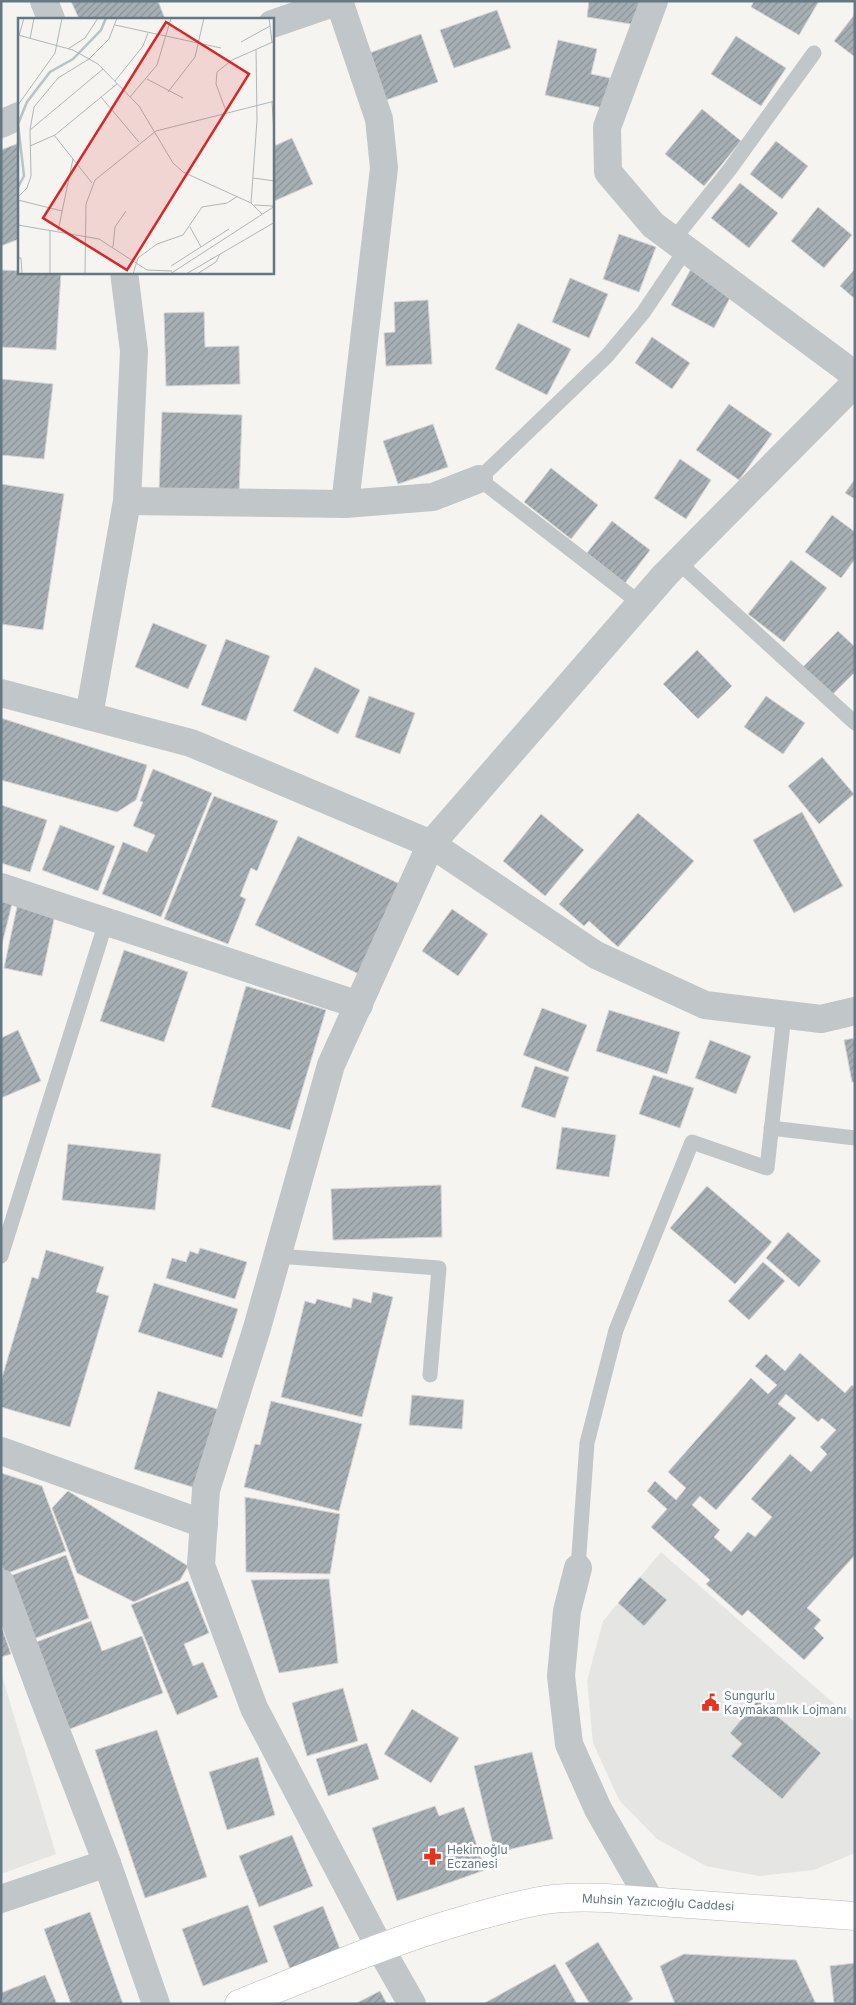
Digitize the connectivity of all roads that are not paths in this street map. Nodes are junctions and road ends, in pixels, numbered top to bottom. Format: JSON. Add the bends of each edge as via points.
{"nodes":[{"id":1,"x":44,"y":1,"type":"edge"},
{"id":2,"x":654,"y":1,"type":"edge"},
{"id":3,"x":50,"y":18,"type":"edge"},
{"id":4,"x":274,"y":23,"type":"edge"},
{"id":5,"x":814,"y":52,"type":"dead end"},
{"id":6,"x":18,"y":116,"type":"edge"},
{"id":7,"x":1,"y":124,"type":"edge"},
{"id":8,"x":679,"y":244,"type":"junction"},
{"id":9,"x":124,"y":274,"type":"edge"},
{"id":10,"x":855,"y":375,"type":"edge"},
{"id":11,"x":855,"y":383,"type":"edge"},
{"id":12,"x":479,"y":479,"type":"junction"},
{"id":13,"x":127,"y":501,"type":"junction"},
{"id":14,"x":345,"y":504,"type":"junction"},
{"id":15,"x":678,"y":562,"type":"junction"},
{"id":16,"x":640,"y":604,"type":"junction"},
{"id":17,"x":1,"y":693,"type":"edge"},
{"id":18,"x":89,"y":716,"type":"junction"},
{"id":19,"x":855,"y":723,"type":"edge"},
{"id":20,"x":431,"y":844,"type":"junction"},
{"id":21,"x":1,"y":887,"type":"edge"},
{"id":22,"x":106,"y":922,"type":"junction"},
{"id":23,"x":359,"y":1005,"type":"junction"},
{"id":24,"x":855,"y":1011,"type":"edge"},
{"id":25,"x":784,"y":1015,"type":"junction"},
{"id":26,"x":771,"y":1128,"type":"junction"},
{"id":27,"x":855,"y":1138,"type":"edge"},
{"id":28,"x":1,"y":1256,"type":"edge"},
{"id":29,"x":277,"y":1256,"type":"junction"},
{"id":30,"x":430,"y":1376,"type":"dead end"},
{"id":31,"x":1,"y":1451,"type":"edge"},
{"id":32,"x":204,"y":1524,"type":"junction"},
{"id":33,"x":578,"y":1568,"type":"joint"},
{"id":34,"x":1,"y":1583,"type":"edge"},
{"id":35,"x":107,"y":1863,"type":"junction"},
{"id":36,"x":1,"y":1899,"type":"edge"},
{"id":37,"x":650,"y":1900,"type":"junction"},
{"id":38,"x":855,"y":1916,"type":"edge"},
{"id":39,"x":380,"y":1948,"type":"junction"},
{"id":40,"x":156,"y":2004,"type":"edge"},
{"id":41,"x":239,"y":2004,"type":"edge"},
{"id":42,"x":412,"y":2004,"type":"edge"}],
"edges":[{"from":1,"to":3,"type":"street"},
{"from":2,"to":8,"type":"street","via":[[607,127],[608,172],[653,225]]},
{"from":4,"to":14,"type":"street","via":[[339,1],[379,119],[384,168]]},
{"from":5,"to":8,"type":"lane"},
{"from":6,"to":7,"type":"street"},
{"from":8,"to":10,"type":"street"},
{"from":8,"to":12,"type":"lane","via":[[643,313],[607,356]]},
{"from":9,"to":13,"type":"street","via":[[134,351]]},
{"from":11,"to":15,"type":"street"},
{"from":12,"to":14,"type":"street","via":[[433,497]]},
{"from":12,"to":16,"type":"lane"},
{"from":13,"to":14,"type":"street"},
{"from":13,"to":18,"type":"street"},
{"from":15,"to":16,"type":"street"},
{"from":15,"to":19,"type":"lane"},
{"from":16,"to":20,"type":"street"},
{"from":17,"to":18,"type":"street"},
{"from":18,"to":20,"type":"street","via":[[191,742]]},
{"from":20,"to":23,"type":"street"},
{"from":20,"to":25,"type":"street","via":[[596,955],[705,1006]]},
{"from":21,"to":22,"type":"street"},
{"from":22,"to":23,"type":"street"},
{"from":22,"to":28,"type":"lane"},
{"from":23,"to":29,"type":"street","via":[[332,1065]]},
{"from":24,"to":25,"type":"street","via":[[821,1019]]},
{"from":25,"to":26,"type":"lane"},
{"from":26,"to":27,"type":"lane"},
{"from":26,"to":33,"type":"lane","via":[[767,1168],[692,1142],[616,1330],[587,1444]]},
{"from":29,"to":30,"type":"lane","via":[[440,1268]]},
{"from":29,"to":32,"type":"street","via":[[206,1490]]},
{"from":31,"to":32,"type":"street"},
{"from":32,"to":39,"type":"street","via":[[201,1565],[254,1708]]},
{"from":33,"to":37,"type":"street","via":[[567,1610],[561,1676],[570,1744],[598,1809]]},
{"from":34,"to":35,"type":"street"},
{"from":35,"to":36,"type":"street"},
{"from":35,"to":40,"type":"street"},
{"from":37,"to":38,"type":"main road","name":"Muhsin Yazıcıoğlu Caddesi"},
{"from":37,"to":39,"type":"main road","name":"Muhsin Yazıcıoğlu Caddesi","via":[[590,1897],[545,1900],[450,1924]]},
{"from":39,"to":41,"type":"main road","name":"Muhsin Yazıcıoğlu Caddesi"},
{"from":39,"to":42,"type":"street"}]}
